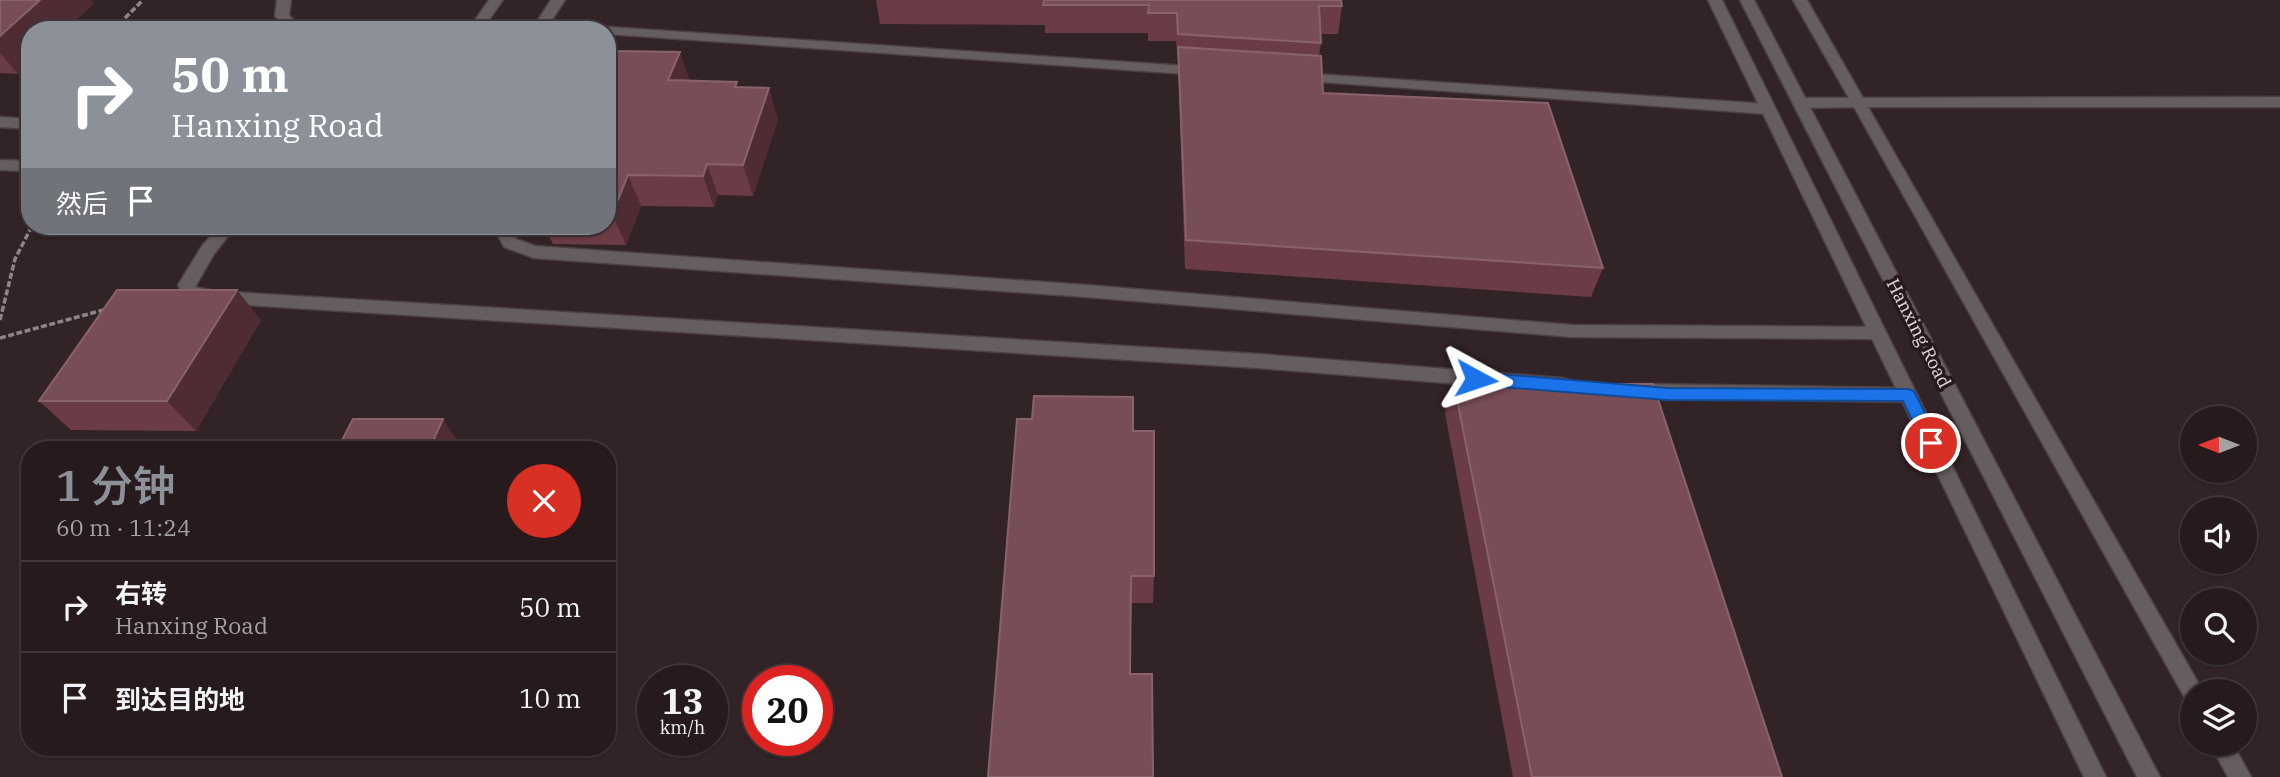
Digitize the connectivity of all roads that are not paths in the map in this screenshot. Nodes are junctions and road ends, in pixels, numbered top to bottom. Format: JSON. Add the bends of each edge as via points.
{"nodes":[{"id":1,"x":284,"y":0,"type":"edge"},
{"id":2,"x":496,"y":0,"type":"edge"},
{"id":3,"x":558,"y":0,"type":"edge"},
{"id":4,"x":1715,"y":0,"type":"edge"},
{"id":5,"x":1747,"y":0,"type":"edge"},
{"id":6,"x":1800,"y":0,"type":"edge"},
{"id":7,"x":286,"y":21,"type":"edge"},
{"id":8,"x":481,"y":21,"type":"edge"},
{"id":9,"x":544,"y":21,"type":"edge"},
{"id":10,"x":616,"y":31,"type":"edge"},
{"id":11,"x":1215,"y":72,"type":"edge"},
{"id":12,"x":1284,"y":76,"type":"edge"},
{"id":13,"x":2280,"y":102,"type":"edge"},
{"id":14,"x":1800,"y":103,"type":"junction"},
{"id":15,"x":1857,"y":103,"type":"junction"},
{"id":16,"x":1768,"y":109,"type":"junction"},
{"id":17,"x":0,"y":122,"type":"edge"},
{"id":18,"x":21,"y":123,"type":"edge"},
{"id":19,"x":0,"y":164,"type":"edge"},
{"id":20,"x":21,"y":165,"type":"edge"},
{"id":21,"x":220,"y":235,"type":"edge"},
{"id":22,"x":506,"y":235,"type":"edge"},
{"id":23,"x":1877,"y":333,"type":"junction"},
{"id":24,"x":1585,"y":387,"type":"edge"},
{"id":25,"x":1613,"y":389,"type":"edge"},
{"id":26,"x":1908,"y":395,"type":"junction"},
{"id":27,"x":2184,"y":679,"type":"edge"},
{"id":28,"x":2228,"y":756,"type":"edge"},
{"id":29,"x":2095,"y":777,"type":"edge"},
{"id":30,"x":2149,"y":777,"type":"edge"},
{"id":31,"x":2240,"y":777,"type":"edge"}],
"edges":[{"from":1,"to":7,"type":"street","via":[[282,16]]},
{"from":2,"to":8,"type":"street"},
{"from":3,"to":9,"type":"street"},
{"from":4,"to":16,"type":"street","name":"Hanxing Road"},
{"from":5,"to":14,"type":"street","name":"Hanxing Road"},
{"from":6,"to":15,"type":"street"},
{"from":10,"to":11,"type":"street"},
{"from":12,"to":16,"type":"street"},
{"from":13,"to":15,"type":"street"},
{"from":14,"to":15,"type":"street"},
{"from":14,"to":30,"type":"street","name":"Hanxing Road"},
{"from":15,"to":27,"type":"street"},
{"from":16,"to":23,"type":"street","name":"Hanxing Road"},
{"from":17,"to":18,"type":"street"},
{"from":19,"to":20,"type":"street"},
{"from":21,"to":24,"type":"street","via":[[186,285],[190,292],[1258,361]]},
{"from":22,"to":23,"type":"street","via":[[510,243],[534,252],[1086,290],[1572,331]]},
{"from":23,"to":26,"type":"street","name":"Hanxing Road"},
{"from":25,"to":26,"type":"street","via":[[1667,394]]},
{"from":26,"to":29,"type":"street","name":"Hanxing Road"},
{"from":28,"to":31,"type":"street"}]}
